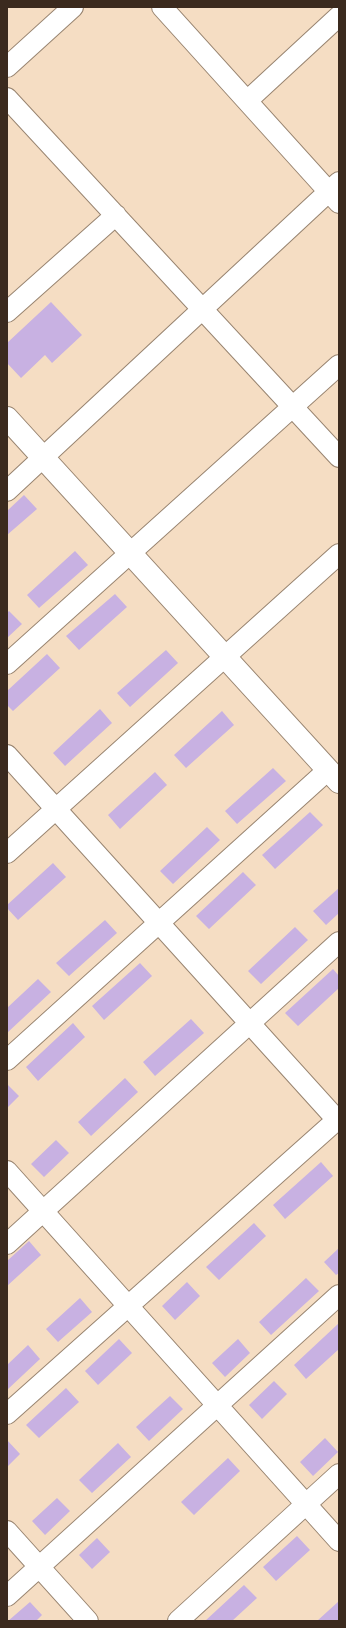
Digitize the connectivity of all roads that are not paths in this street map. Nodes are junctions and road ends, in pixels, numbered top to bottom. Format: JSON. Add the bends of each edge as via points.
{"nodes":[{"id":1,"x":73,"y":7,"type":"edge"},
{"id":2,"x":167,"y":9,"type":"edge"},
{"id":3,"x":339,"y":16,"type":"edge"},
{"id":4,"x":7,"y":67,"type":"edge"},
{"id":5,"x":7,"y":98,"type":"edge"},
{"id":6,"x":247,"y":102,"type":"junction"},
{"id":7,"x":336,"y":192,"type":"edge"},
{"id":8,"x":116,"y":215,"type":"junction"},
{"id":9,"x":203,"y":309,"type":"junction"},
{"id":10,"x":7,"y":312,"type":"edge"},
{"id":11,"x":339,"y":365,"type":"edge"},
{"id":12,"x":292,"y":406,"type":"junction"},
{"id":13,"x":7,"y":418,"type":"edge"},
{"id":14,"x":339,"y":457,"type":"edge"},
{"id":15,"x":44,"y":459,"type":"junction"},
{"id":16,"x":7,"y":492,"type":"edge"},
{"id":17,"x":130,"y":554,"type":"junction"},
{"id":18,"x":339,"y":554,"type":"edge"},
{"id":19,"x":225,"y":657,"type":"junction"},
{"id":20,"x":7,"y":664,"type":"edge"},
{"id":21,"x":7,"y":755,"type":"edge"},
{"id":22,"x":334,"y":776,"type":"edge"},
{"id":23,"x":56,"y":809,"type":"junction"},
{"id":24,"x":7,"y":853,"type":"edge"},
{"id":25,"x":159,"y":923,"type":"junction"},
{"id":26,"x":339,"y":942,"type":"edge"},
{"id":27,"x":250,"y":1024,"type":"junction"},
{"id":28,"x":7,"y":1060,"type":"edge"},
{"id":29,"x":338,"y":1120,"type":"edge"},
{"id":30,"x":7,"y":1171,"type":"edge"},
{"id":31,"x":43,"y":1211,"type":"junction"},
{"id":32,"x":7,"y":1244,"type":"edge"},
{"id":33,"x":339,"y":1295,"type":"edge"},
{"id":34,"x":128,"y":1306,"type":"junction"},
{"id":35,"x":218,"y":1405,"type":"junction"},
{"id":36,"x":7,"y":1414,"type":"edge"},
{"id":37,"x":339,"y":1474,"type":"edge"},
{"id":38,"x":306,"y":1504,"type":"junction"},
{"id":39,"x":7,"y":1531,"type":"edge"},
{"id":40,"x":339,"y":1540,"type":"edge"},
{"id":41,"x":39,"y":1567,"type":"junction"},
{"id":42,"x":7,"y":1596,"type":"edge"},
{"id":43,"x":88,"y":1621,"type":"edge"},
{"id":44,"x":178,"y":1621,"type":"edge"}],
"edges":[{"from":1,"to":4,"type":"street"},
{"from":2,"to":6,"type":"street"},
{"from":3,"to":6,"type":"street"},
{"from":5,"to":8,"type":"street"},
{"from":6,"to":7,"type":"street"},
{"from":7,"to":9,"type":"street"},
{"from":8,"to":9,"type":"street"},
{"from":8,"to":10,"type":"street"},
{"from":9,"to":12,"type":"street"},
{"from":9,"to":15,"type":"street"},
{"from":11,"to":12,"type":"street"},
{"from":12,"to":14,"type":"street"},
{"from":12,"to":17,"type":"street"},
{"from":13,"to":15,"type":"street"},
{"from":15,"to":16,"type":"street"},
{"from":15,"to":17,"type":"street"},
{"from":17,"to":19,"type":"street"},
{"from":17,"to":20,"type":"street"},
{"from":18,"to":19,"type":"street"},
{"from":19,"to":22,"type":"street"},
{"from":19,"to":23,"type":"street"},
{"from":21,"to":23,"type":"street"},
{"from":22,"to":25,"type":"street"},
{"from":23,"to":24,"type":"street"},
{"from":23,"to":25,"type":"street"},
{"from":25,"to":27,"type":"street"},
{"from":25,"to":28,"type":"street"},
{"from":26,"to":27,"type":"street"},
{"from":27,"to":29,"type":"street"},
{"from":27,"to":31,"type":"street"},
{"from":29,"to":34,"type":"street"},
{"from":30,"to":31,"type":"street"},
{"from":31,"to":32,"type":"street"},
{"from":31,"to":34,"type":"street"},
{"from":33,"to":35,"type":"street"},
{"from":34,"to":35,"type":"street"},
{"from":34,"to":36,"type":"street"},
{"from":35,"to":38,"type":"street"},
{"from":35,"to":41,"type":"street"},
{"from":37,"to":38,"type":"street"},
{"from":38,"to":40,"type":"street"},
{"from":38,"to":44,"type":"street"},
{"from":39,"to":41,"type":"street"},
{"from":41,"to":42,"type":"street"},
{"from":41,"to":43,"type":"street"}]}
